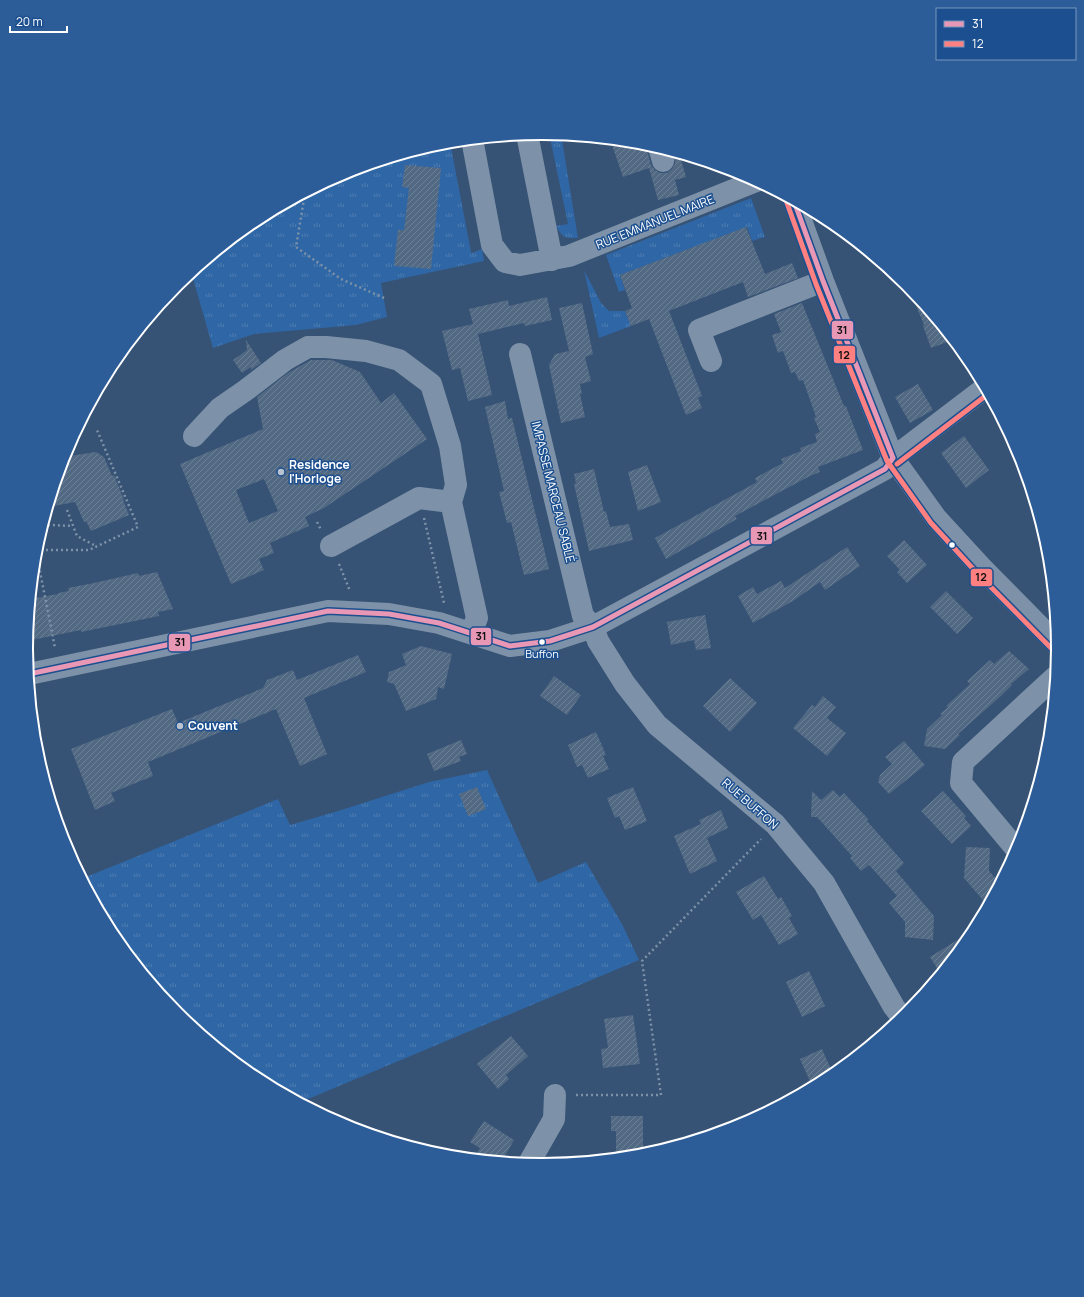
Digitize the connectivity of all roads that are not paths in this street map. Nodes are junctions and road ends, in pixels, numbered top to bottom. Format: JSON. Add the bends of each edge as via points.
{"nodes":[{"id":1,"x":528,"y":140,"type":"edge"},
{"id":2,"x":473,"y":144,"type":"edge"},
{"id":3,"x":749,"y":184,"type":"edge"},
{"id":4,"x":797,"y":208,"type":"edge"},
{"id":5,"x":552,"y":260,"type":"junction"},
{"id":6,"x":823,"y":281,"type":"junction"},
{"id":7,"x":520,"y":354,"type":"dead end"},
{"id":8,"x":711,"y":361,"type":"dead end"},
{"id":9,"x":981,"y":391,"type":"edge"},
{"id":10,"x":194,"y":436,"type":"dead end"},
{"id":11,"x":893,"y":458,"type":"junction"},
{"id":12,"x":451,"y":502,"type":"junction"},
{"id":13,"x":331,"y":546,"type":"dead end"},
{"id":14,"x":593,"y":627,"type":"junction"},
{"id":15,"x":471,"y":633,"type":"junction"},
{"id":16,"x":1051,"y":638,"type":"edge"},
{"id":17,"x":34,"y":673,"type":"edge"},
{"id":18,"x":1050,"y":682,"type":"edge"},
{"id":19,"x":1012,"y":844,"type":"edge"},
{"id":20,"x":898,"y":1012,"type":"edge"},
{"id":21,"x":555,"y":1095,"type":"road end"},
{"id":22,"x":532,"y":1157,"type":"edge"}],
"edges":[{"from":1,"to":5,"type":"street"},
{"from":2,"to":5,"type":"street","name":"RUE EMMANUEL MAIRE","via":[[492,245],[504,262],[520,265]]},
{"from":3,"to":5,"type":"street","name":"RUE EMMANUEL MAIRE","via":[[569,256]]},
{"from":4,"to":6,"type":"street"},
{"from":6,"to":8,"type":"street","via":[[699,330]]},
{"from":6,"to":11,"type":"street"},
{"from":7,"to":14,"type":"street","name":"IMPASSE MARCEAU SABLÉ","via":[[583,616]]},
{"from":9,"to":11,"type":"street"},
{"from":10,"to":12,"type":"street","via":[[220,408],[285,360],[308,347],[366,352],[392,358],[399,360],[431,384],[450,446],[456,485]]},
{"from":11,"to":14,"type":"street","via":[[885,469]]},
{"from":11,"to":16,"type":"street","via":[[936,518]]},
{"from":12,"to":13,"type":"street","via":[[420,498]]},
{"from":12,"to":15,"type":"street","via":[[477,618]]},
{"from":14,"to":15,"type":"street","via":[[550,641],[510,646]]},
{"from":14,"to":20,"type":"street","name":"RUE BUFFON","via":[[598,641],[625,684],[657,725],[775,824],[824,882]]},
{"from":15,"to":17,"type":"street","via":[[439,623],[389,614],[328,611]]},
{"from":18,"to":19,"type":"street","via":[[963,762],[961,783]]},
{"from":21,"to":22,"type":"street","via":[[554,1119]]}]}
